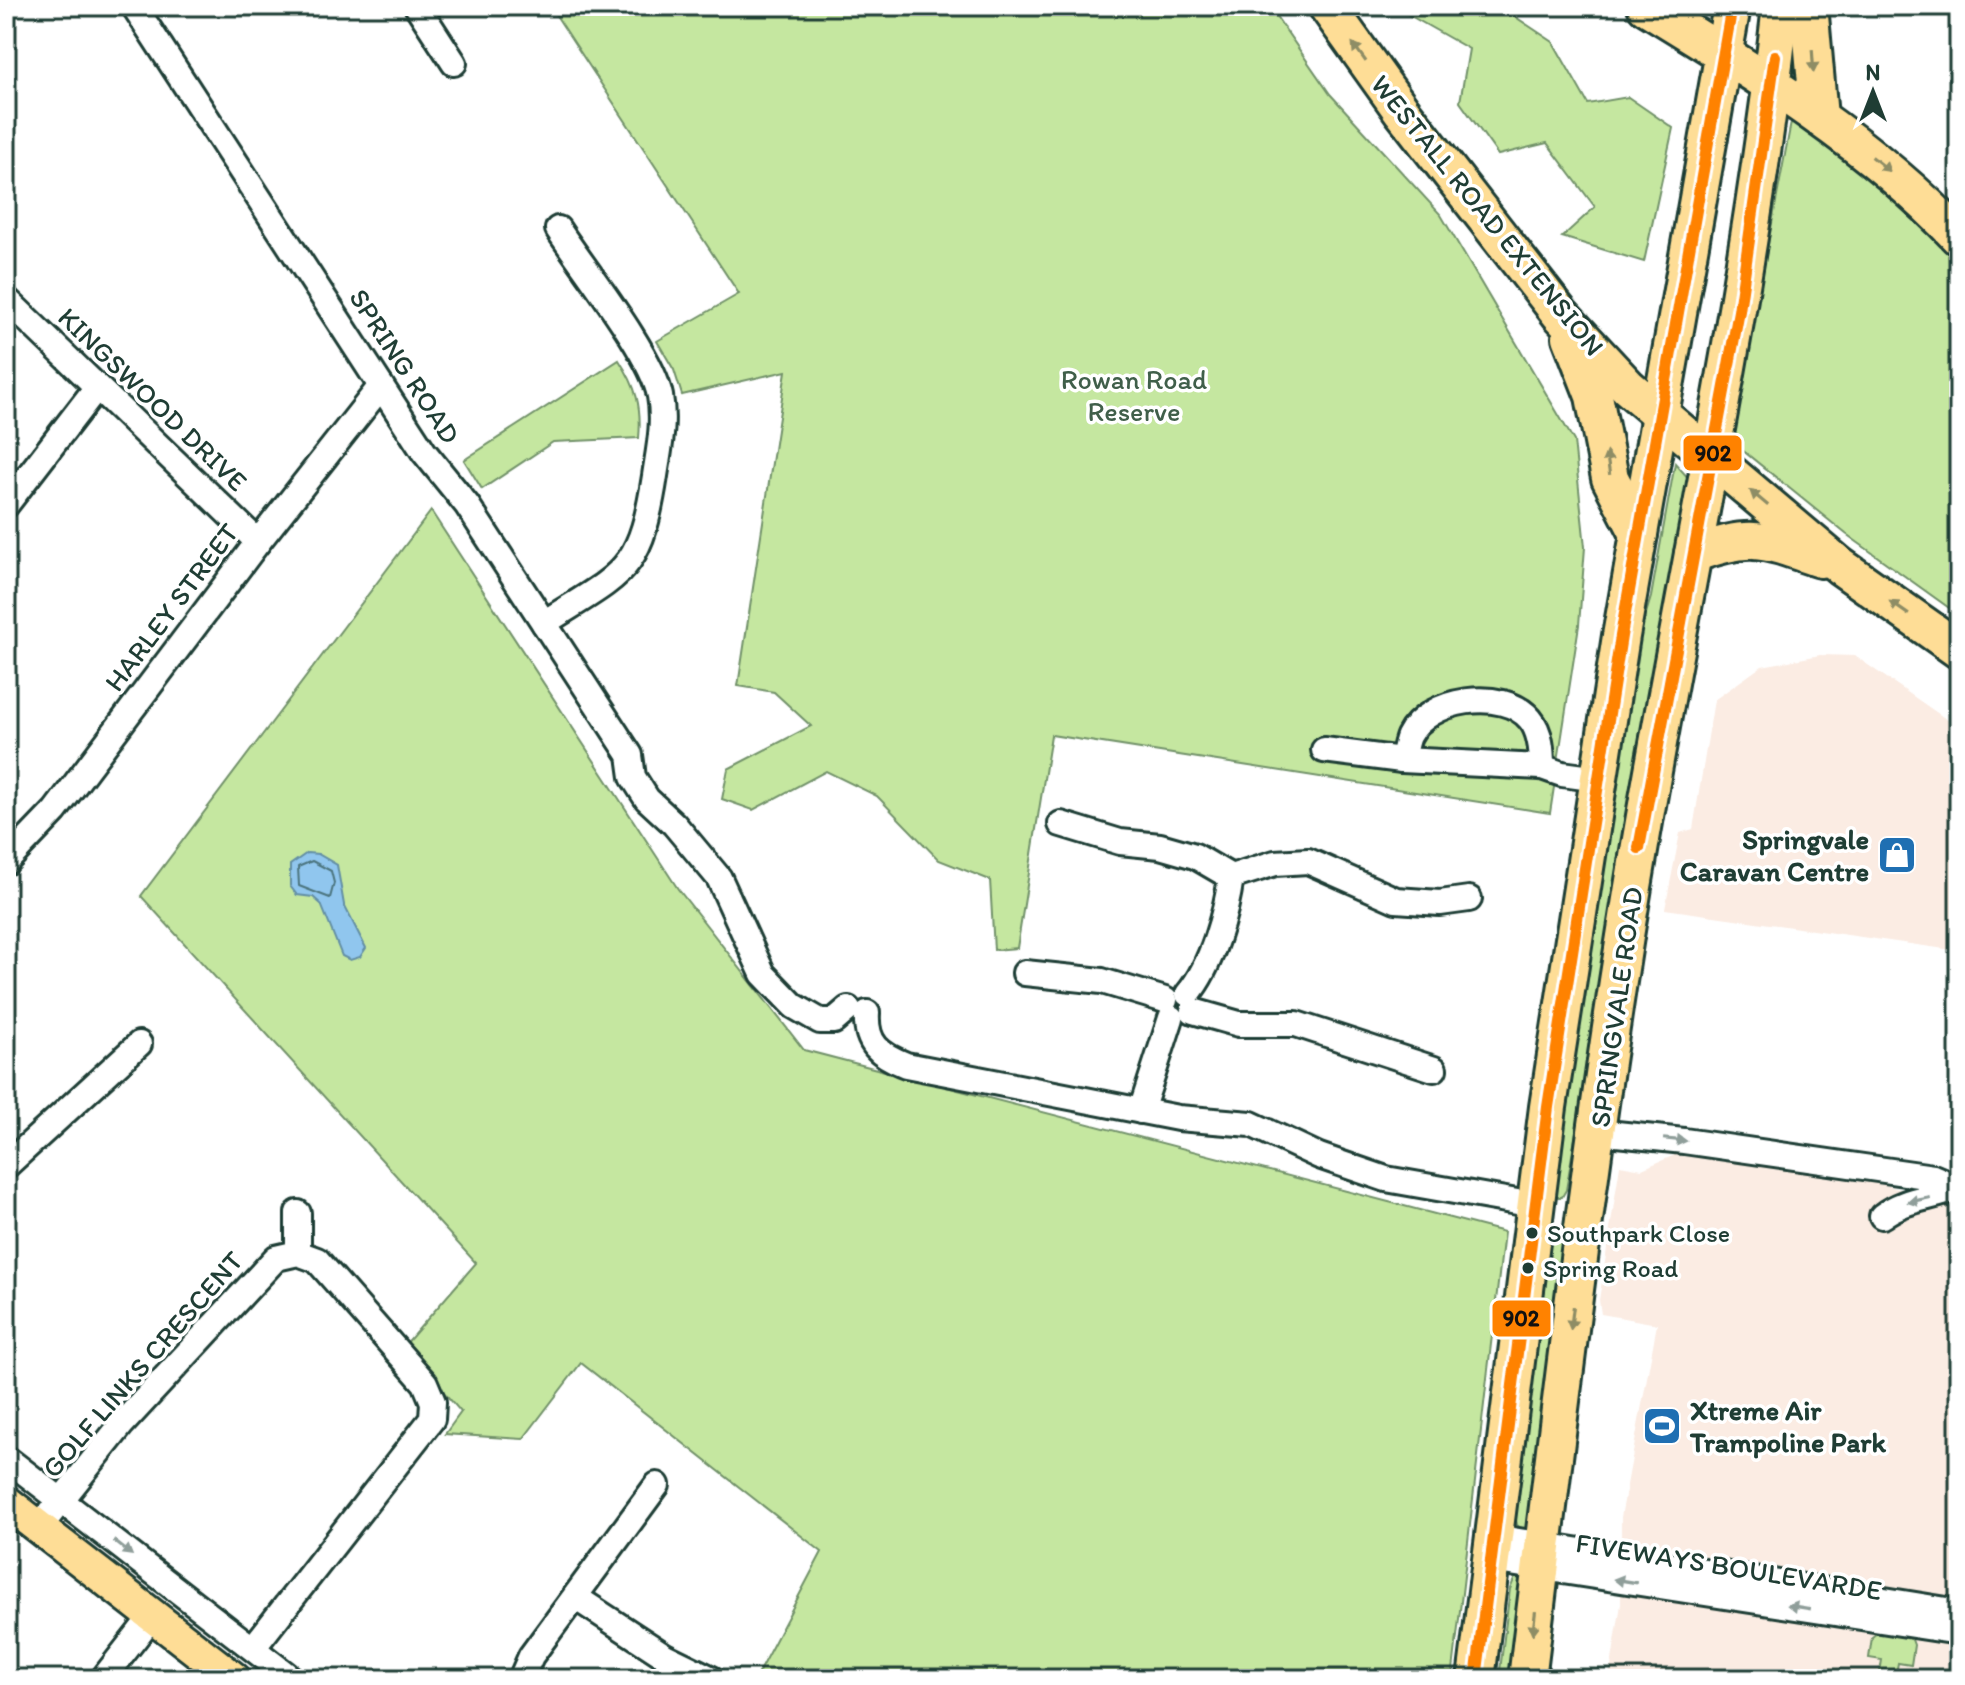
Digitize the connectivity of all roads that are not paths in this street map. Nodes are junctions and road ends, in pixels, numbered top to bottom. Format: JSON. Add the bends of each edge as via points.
{"nodes":[{"id":1,"x":134,"y":6,"type":"edge"},
{"id":2,"x":417,"y":6,"type":"edge"},
{"id":3,"x":1327,"y":6,"type":"edge"},
{"id":4,"x":1646,"y":6,"type":"edge"},
{"id":5,"x":1732,"y":6,"type":"edge"},
{"id":6,"x":1781,"y":6,"type":"edge"},
{"id":7,"x":1803,"y":6,"type":"edge"},
{"id":8,"x":1725,"y":54,"type":"junction"},
{"id":9,"x":454,"y":63,"type":"dead end"},
{"id":10,"x":1771,"y":85,"type":"junction"},
{"id":11,"x":1819,"y":117,"type":"junction"},
{"id":12,"x":558,"y":229,"type":"dead end"},
{"id":13,"x":1959,"y":237,"type":"edge"},
{"id":14,"x":6,"y":299,"type":"edge"},
{"id":15,"x":1560,"y":314,"type":"junction"},
{"id":16,"x":381,"y":386,"type":"junction"},
{"id":17,"x":97,"y":387,"type":"junction"},
{"id":18,"x":1661,"y":413,"type":"junction"},
{"id":19,"x":1712,"y":457,"type":"junction"},
{"id":20,"x":6,"y":505,"type":"edge"},
{"id":21,"x":1639,"y":534,"type":"junction"},
{"id":22,"x":258,"y":542,"type":"junction"},
{"id":23,"x":1693,"y":554,"type":"junction"},
{"id":24,"x":1840,"y":566,"type":"junction"},
{"id":25,"x":544,"y":623,"type":"junction"},
{"id":26,"x":1959,"y":650,"type":"edge"},
{"id":27,"x":1324,"y":750,"type":"dead end"},
{"id":28,"x":1402,"y":760,"type":"junction"},
{"id":29,"x":1542,"y":767,"type":"junction"},
{"id":30,"x":1599,"y":779,"type":"junction"},
{"id":31,"x":1061,"y":824,"type":"dead end"},
{"id":32,"x":6,"y":862,"type":"edge"},
{"id":33,"x":1231,"y":877,"type":"junction"},
{"id":34,"x":1469,"y":899,"type":"dead end"},
{"id":35,"x":1025,"y":973,"type":"dead end"},
{"id":36,"x":1179,"y":1006,"type":"junction"},
{"id":37,"x":139,"y":1044,"type":"dead end"},
{"id":38,"x":1434,"y":1069,"type":"dead end"},
{"id":39,"x":1141,"y":1111,"type":"junction"},
{"id":40,"x":1597,"y":1132,"type":"junction"},
{"id":41,"x":6,"y":1166,"type":"edge"},
{"id":42,"x":1958,"y":1188,"type":"edge"},
{"id":43,"x":1534,"y":1205,"type":"junction"},
{"id":44,"x":1585,"y":1212,"type":"junction"},
{"id":45,"x":298,"y":1213,"type":"dead end"},
{"id":46,"x":1882,"y":1216,"type":"dead end"},
{"id":47,"x":298,"y":1253,"type":"junction"},
{"id":48,"x":6,"y":1458,"type":"edge"},
{"id":49,"x":657,"y":1485,"type":"dead end"},
{"id":50,"x":61,"y":1500,"type":"junction"},
{"id":51,"x":6,"y":1502,"type":"edge"},
{"id":52,"x":39,"y":1528,"type":"junction"},
{"id":53,"x":1492,"y":1548,"type":"junction"},
{"id":54,"x":1542,"y":1556,"type":"junction"},
{"id":55,"x":575,"y":1597,"type":"junction"},
{"id":56,"x":1859,"y":1606,"type":"junction"},
{"id":57,"x":1959,"y":1612,"type":"edge"},
{"id":58,"x":153,"y":1615,"type":"junction"},
{"id":59,"x":1959,"y":1632,"type":"edge"},
{"id":60,"x":253,"y":1648,"type":"junction"},
{"id":61,"x":103,"y":1679,"type":"edge"},
{"id":62,"x":234,"y":1679,"type":"edge"},
{"id":63,"x":292,"y":1679,"type":"edge"},
{"id":64,"x":521,"y":1679,"type":"edge"},
{"id":65,"x":712,"y":1679,"type":"edge"},
{"id":66,"x":1476,"y":1679,"type":"edge"},
{"id":67,"x":1527,"y":1679,"type":"edge"}],
"edges":[{"from":1,"to":16,"type":"street","name":"SPRING ROAD"},
{"from":2,"to":9,"type":"street"},
{"from":15,"to":3,"type":"highway","name":"WESTALL ROAD EXTENSION","one_way":true},
{"from":4,"to":8,"type":"highway"},
{"from":5,"to":8,"type":"highway","name":"SPRINGVALE ROAD"},
{"from":6,"to":10,"type":"highway","name":"SPRINGVALE ROAD"},
{"from":7,"to":11,"type":"highway","one_way":true,"via":[[1810,16]]},
{"from":8,"to":10,"type":"highway"},
{"from":8,"to":18,"type":"highway","name":"SPRINGVALE ROAD"},
{"from":10,"to":11,"type":"highway"},
{"from":10,"to":19,"type":"highway","name":"SPRINGVALE ROAD"},
{"from":11,"to":13,"type":"highway","one_way":true,"via":[[1889,170]]},
{"from":12,"to":25,"type":"street","via":[[648,365],[660,400],[661,434],[647,525],[633,558],[613,579]]},
{"from":14,"to":17,"type":"street","name":"KINGSWOOD DRIVE"},
{"from":15,"to":18,"type":"highway","name":"WESTALL ROAD EXTENSION","via":[[1628,387]]},
{"from":21,"to":15,"type":"highway","one_way":true,"via":[[1610,478],[1589,380]]},
{"from":16,"to":22,"type":"street","name":"HARLEY STREET"},
{"from":16,"to":25,"type":"street","name":"SPRING ROAD"},
{"from":17,"to":20,"type":"street"},
{"from":17,"to":22,"type":"street","name":"KINGSWOOD DRIVE"},
{"from":18,"to":19,"type":"highway","name":"WESTALL ROAD EXTENSION"},
{"from":18,"to":21,"type":"highway","name":"SPRINGVALE ROAD"},
{"from":19,"to":23,"type":"highway","name":"SPRINGVALE ROAD"},
{"from":24,"to":19,"type":"highway","name":"WESTALL ROAD EXTENSION","one_way":true},
{"from":21,"to":30,"type":"highway","name":"SPRINGVALE ROAD"},
{"from":22,"to":32,"type":"street","name":"HARLEY STREET","via":[[55,811]]},
{"from":23,"to":24,"type":"highway","via":[[1742,538],[1758,539]]},
{"from":23,"to":40,"type":"highway","name":"SPRINGVALE ROAD","via":[[1638,857]]},
{"from":26,"to":24,"type":"highway","one_way":true},
{"from":25,"to":39,"type":"street","name":"SPRING ROAD","via":[[630,755],[633,777],[647,799],[719,878],[754,958],[794,1006],[822,1021],[857,1011],[869,1041],[887,1057],[929,1071]]},
{"from":27,"to":28,"type":"street"},
{"from":28,"to":29,"type":"street"},
{"from":28,"to":29,"type":"street","via":[[1410,734],[1431,714],[1487,700],[1513,703],[1532,721]]},
{"from":29,"to":30,"type":"street"},
{"from":30,"to":43,"type":"highway","name":"SPRINGVALE ROAD"},
{"from":31,"to":33,"type":"street","via":[[1195,856]]},
{"from":33,"to":34,"type":"street","via":[[1275,863],[1308,861],[1396,900]]},
{"from":33,"to":36,"type":"street","via":[[1202,973]]},
{"from":35,"to":36,"type":"street","via":[[1102,981]]},
{"from":36,"to":38,"type":"street","via":[[1239,1024],[1296,1024]]},
{"from":36,"to":39,"type":"street"},
{"from":37,"to":41,"type":"street"},
{"from":39,"to":43,"type":"street","via":[[1251,1124],[1366,1173],[1428,1189]]},
{"from":40,"to":42,"type":"street","one_way":true,"via":[[1933,1177]]},
{"from":40,"to":44,"type":"highway","name":"SPRINGVALE ROAD"},
{"from":42,"to":46,"type":"street","one_way":true,"via":[[1908,1201]]},
{"from":43,"to":44,"type":"highway"},
{"from":43,"to":53,"type":"highway","name":"SPRINGVALE ROAD"},
{"from":44,"to":54,"type":"highway","name":"SPRINGVALE ROAD","one_way":true},
{"from":45,"to":47,"type":"street"},
{"from":47,"to":50,"type":"street","name":"GOLF LINKS CRESCENT","via":[[276,1258],[144,1399]]},
{"from":47,"to":60,"type":"street","via":[[322,1265],[425,1383],[433,1402],[432,1419]]},
{"from":48,"to":50,"type":"street"},
{"from":49,"to":55,"type":"street"},
{"from":50,"to":52,"type":"street","name":"GOLF LINKS CRESCENT"},
{"from":50,"to":60,"type":"street","one_way":true},
{"from":51,"to":52,"type":"main road"},
{"from":52,"to":58,"type":"main road"},
{"from":53,"to":54,"type":"street","name":"FIVEWAYS BOULEVARDE"},
{"from":53,"to":66,"type":"highway","name":"SPRINGVALE ROAD"},
{"from":54,"to":56,"type":"street","name":"FIVEWAYS BOULEVARDE"},
{"from":54,"to":67,"type":"highway","name":"SPRINGVALE ROAD","one_way":true},
{"from":55,"to":64,"type":"street","via":[[531,1656]]},
{"from":55,"to":65,"type":"street","via":[[665,1656]]},
{"from":56,"to":57,"type":"street","name":"FIVEWAYS BOULEVARDE"},
{"from":56,"to":59,"type":"street","name":"FIVEWAYS BOULEVARDE"},
{"from":58,"to":61,"type":"street"},
{"from":58,"to":62,"type":"main road"},
{"from":60,"to":63,"type":"street"}]}
